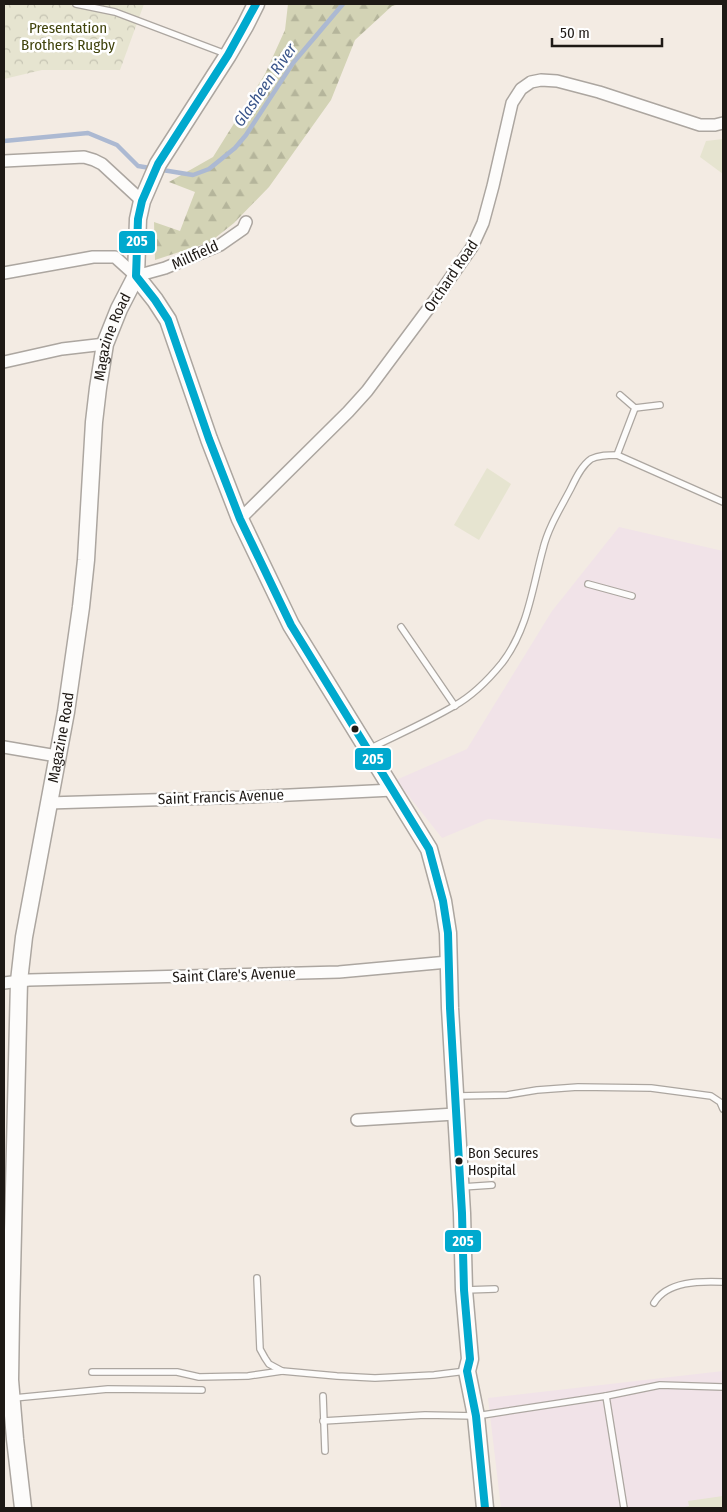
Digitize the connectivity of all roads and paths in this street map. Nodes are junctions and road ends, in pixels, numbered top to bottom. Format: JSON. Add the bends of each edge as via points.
{"nodes":[{"id":1,"x":76,"y":4,"type":"edge"},
{"id":2,"x":256,"y":4,"type":"edge"},
{"id":3,"x":228,"y":55,"type":"junction"},
{"id":4,"x":723,"y":123,"type":"edge"},
{"id":5,"x":4,"y":161,"type":"edge"},
{"id":6,"x":142,"y":201,"type":"junction"},
{"id":7,"x":246,"y":222,"type":"dead end"},
{"id":8,"x":4,"y":274,"type":"edge"},
{"id":9,"x":136,"y":276,"type":"junction"},
{"id":10,"x":105,"y":344,"type":"junction"},
{"id":11,"x":4,"y":362,"type":"edge"},
{"id":12,"x":620,"y":395,"type":"dead end"},
{"id":13,"x":660,"y":405,"type":"dead end"},
{"id":14,"x":635,"y":408,"type":"junction"},
{"id":15,"x":617,"y":455,"type":"junction"},
{"id":16,"x":723,"y":502,"type":"edge"},
{"id":17,"x":240,"y":520,"type":"junction"},
{"id":18,"x":588,"y":584,"type":"dead end"},
{"id":19,"x":632,"y":596,"type":"dead end"},
{"id":20,"x":401,"y":627,"type":"dead end"},
{"id":21,"x":455,"y":706,"type":"junction"},
{"id":22,"x":4,"y":747,"type":"edge"},
{"id":23,"x":369,"y":749,"type":"junction"},
{"id":24,"x":57,"y":756,"type":"junction"},
{"id":25,"x":393,"y":790,"type":"junction"},
{"id":26,"x":48,"y":803,"type":"junction"},
{"id":27,"x":448,"y":962,"type":"junction"},
{"id":28,"x":12,"y":982,"type":"edge"},
{"id":29,"x":455,"y":1096,"type":"junction"},
{"id":30,"x":723,"y":1109,"type":"edge"},
{"id":31,"x":455,"y":1114,"type":"junction"},
{"id":32,"x":357,"y":1120,"type":"dead end"},
{"id":33,"x":10,"y":1145,"type":"edge"},
{"id":34,"x":492,"y":1185,"type":"dead end"},
{"id":35,"x":460,"y":1187,"type":"junction"},
{"id":36,"x":9,"y":1221,"type":"edge"},
{"id":37,"x":257,"y":1278,"type":"dead end"},
{"id":38,"x":723,"y":1282,"type":"edge"},
{"id":39,"x":495,"y":1289,"type":"dead end"},
{"id":40,"x":464,"y":1290,"type":"junction"},
{"id":41,"x":654,"y":1303,"type":"dead end"},
{"id":42,"x":282,"y":1371,"type":"junction"},
{"id":43,"x":467,"y":1371,"type":"junction"},
{"id":44,"x":92,"y":1372,"type":"dead end"},
{"id":45,"x":723,"y":1387,"type":"edge"},
{"id":46,"x":202,"y":1390,"type":"dead end"},
{"id":47,"x":323,"y":1396,"type":"dead end"},
{"id":48,"x":606,"y":1396,"type":"junction"},
{"id":49,"x":12,"y":1398,"type":"junction"},
{"id":50,"x":476,"y":1416,"type":"junction"},
{"id":51,"x":323,"y":1421,"type":"junction"},
{"id":52,"x":9,"y":1440,"type":"edge"},
{"id":53,"x":325,"y":1451,"type":"dead end"},
{"id":54,"x":23,"y":1508,"type":"edge"},
{"id":55,"x":485,"y":1508,"type":"edge"},
{"id":56,"x":624,"y":1508,"type":"edge"}],
"edges":[{"from":1,"to":3,"type":"lane","via":[[115,12]]},
{"from":2,"to":3,"type":"main road","name":"Magazine Road"},
{"from":3,"to":6,"type":"main road","name":"Magazine Road","via":[[158,164]]},
{"from":4,"to":17,"type":"street","name":"Orchard Road","via":[[700,125],[557,81],[540,80],[521,89],[512,103],[493,186],[472,247],[367,391]]},
{"from":5,"to":6,"type":"street","via":[[94,160]]},
{"from":6,"to":9,"type":"main road","name":"Magazine Road","via":[[138,219]]},
{"from":7,"to":9,"type":"street","name":"Millfield","via":[[243,229],[220,245],[165,268]]},
{"from":8,"to":9,"type":"street","via":[[93,257],[115,257]]},
{"from":9,"to":10,"type":"main road","name":"Magazine Road"},
{"from":9,"to":17,"type":"main road","via":[[168,320]]},
{"from":10,"to":11,"type":"street","via":[[62,349]]},
{"from":10,"to":24,"type":"main road","name":"Magazine Road","via":[[94,422],[82,607]]},
{"from":12,"to":14,"type":"lane"},
{"from":13,"to":14,"type":"lane"},
{"from":14,"to":15,"type":"lane"},
{"from":15,"to":16,"type":"lane"},
{"from":15,"to":21,"type":"lane","via":[[592,459],[583,467],[543,547],[527,613],[515,645],[491,675]]},
{"from":17,"to":23,"type":"main road","via":[[291,625]]},
{"from":18,"to":19,"type":"lane"},
{"from":20,"to":21,"type":"lane"},
{"from":21,"to":23,"type":"lane"},
{"from":22,"to":24,"type":"street"},
{"from":23,"to":25,"type":"main road"},
{"from":24,"to":26,"type":"main road","name":"Magazine Road"},
{"from":25,"to":26,"type":"street","name":"Saint Francis Avenue"},
{"from":25,"to":27,"type":"main road","via":[[429,849],[446,916]]},
{"from":26,"to":28,"type":"main road","name":"Magazine Road","via":[[24,937]]},
{"from":27,"to":28,"type":"street","name":"Saint Clare's Avenue","via":[[339,972]]},
{"from":27,"to":29,"type":"main road"},
{"from":28,"to":33,"type":"main road","name":"Magazine Road"},
{"from":29,"to":30,"type":"lane","via":[[578,1088],[651,1088],[711,1096],[720,1102]]},
{"from":29,"to":31,"type":"main road"},
{"from":31,"to":32,"type":"street"},
{"from":31,"to":35,"type":"main road"},
{"from":33,"to":36,"type":"main road","name":"Magazine Road"},
{"from":34,"to":35,"type":"lane"},
{"from":35,"to":40,"type":"main road"},
{"from":36,"to":49,"type":"main road","name":"Magazine Road"},
{"from":37,"to":42,"type":"lane","via":[[260,1349],[269,1364]]},
{"from":38,"to":41,"type":"lane","via":[[692,1283],[665,1290]]},
{"from":39,"to":40,"type":"lane"},
{"from":40,"to":43,"type":"main road","via":[[471,1362]]},
{"from":42,"to":43,"type":"lane","via":[[375,1378]]},
{"from":42,"to":44,"type":"lane","via":[[248,1376],[199,1377],[177,1372]]},
{"from":43,"to":50,"type":"main road"},
{"from":45,"to":48,"type":"lane","via":[[660,1385]]},
{"from":46,"to":49,"type":"lane","via":[[108,1389]]},
{"from":47,"to":51,"type":"lane"},
{"from":48,"to":50,"type":"lane"},
{"from":48,"to":56,"type":"lane"},
{"from":49,"to":52,"type":"main road","name":"Magazine Road"},
{"from":50,"to":51,"type":"lane","via":[[425,1415]]},
{"from":50,"to":55,"type":"main road"},
{"from":51,"to":53,"type":"lane"},
{"from":52,"to":54,"type":"main road","name":"Magazine Road"}]}
